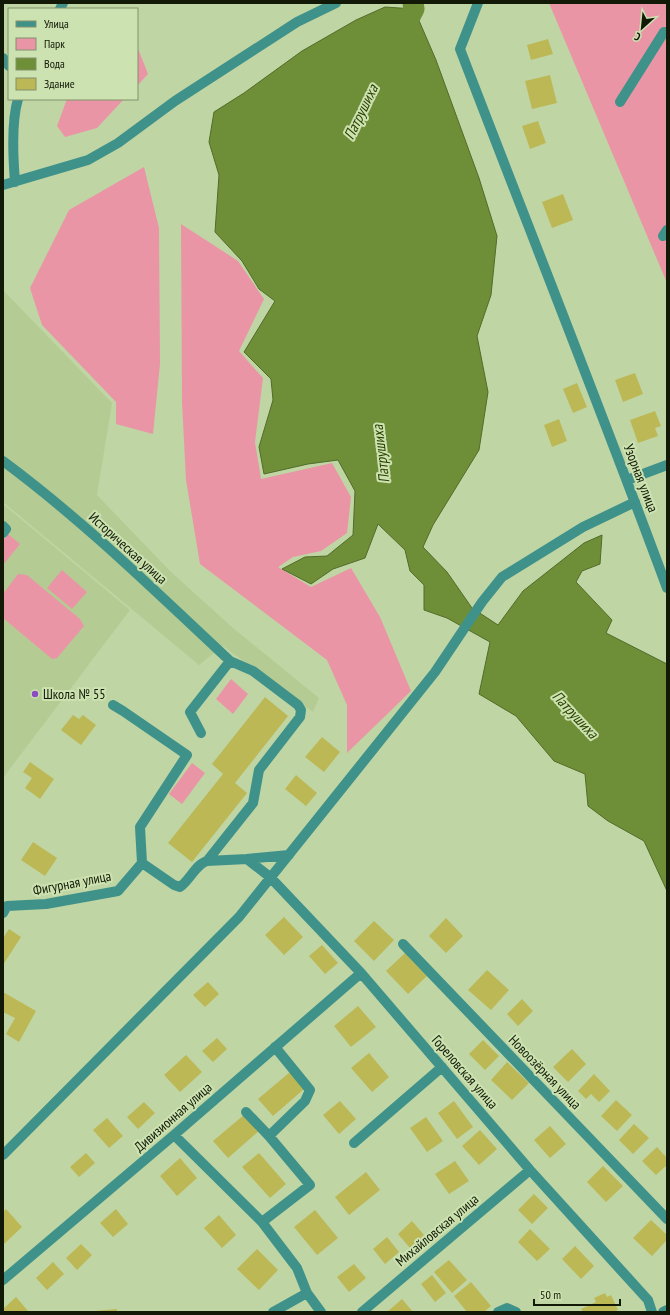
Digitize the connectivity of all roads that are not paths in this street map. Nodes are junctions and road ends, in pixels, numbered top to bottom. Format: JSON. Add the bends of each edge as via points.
{"nodes":[{"id":1,"x":336,"y":3,"type":"edge"},
{"id":2,"x":478,"y":3,"type":"edge"},
{"id":3,"x":667,"y":32,"type":"edge"},
{"id":4,"x":18,"y":100,"type":"edge"},
{"id":5,"x":620,"y":102,"type":"dead end"},
{"id":6,"x":15,"y":182,"type":"junction"},
{"id":7,"x":3,"y":185,"type":"edge"},
{"id":8,"x":3,"y":461,"type":"edge"},
{"id":9,"x":667,"y":465,"type":"edge"},
{"id":10,"x":627,"y":480,"type":"junction"},
{"id":11,"x":635,"y":502,"type":"junction"},
{"id":12,"x":3,"y":526,"type":"edge"},
{"id":13,"x":3,"y":533,"type":"edge"},
{"id":14,"x":667,"y":588,"type":"edge"},
{"id":15,"x":230,"y":661,"type":"junction"},
{"id":16,"x":112,"y":705,"type":"dead end"},
{"id":17,"x":201,"y":732,"type":"dead end"},
{"id":18,"x":289,"y":855,"type":"junction"},
{"id":19,"x":247,"y":859,"type":"junction"},
{"id":20,"x":207,"y":861,"type":"junction"},
{"id":21,"x":142,"y":863,"type":"junction"},
{"id":22,"x":270,"y":877,"type":"junction"},
{"id":23,"x":3,"y":913,"type":"edge"},
{"id":24,"x":403,"y":944,"type":"dead end"},
{"id":25,"x":361,"y":973,"type":"junction"},
{"id":26,"x":275,"y":1047,"type":"junction"},
{"id":27,"x":442,"y":1067,"type":"junction"},
{"id":28,"x":246,"y":1112,"type":"dead end"},
{"id":29,"x":174,"y":1135,"type":"junction"},
{"id":30,"x":269,"y":1136,"type":"junction"},
{"id":31,"x":354,"y":1143,"type":"dead end"},
{"id":32,"x":3,"y":1155,"type":"edge"},
{"id":33,"x":530,"y":1170,"type":"junction"},
{"id":34,"x":667,"y":1219,"type":"edge"},
{"id":35,"x":262,"y":1222,"type":"junction"},
{"id":36,"x":3,"y":1280,"type":"edge"},
{"id":37,"x":307,"y":1293,"type":"junction"},
{"id":38,"x":667,"y":1310,"type":"edge"},
{"id":39,"x":273,"y":1312,"type":"edge"},
{"id":40,"x":321,"y":1312,"type":"edge"},
{"id":41,"x":362,"y":1312,"type":"edge"},
{"id":42,"x":498,"y":1312,"type":"edge"},
{"id":43,"x":516,"y":1312,"type":"edge"},
{"id":44,"x":652,"y":1312,"type":"edge"},
{"id":45,"x":663,"y":1312,"type":"edge"}],
"edges":[{"from":1,"to":6,"type":"street","via":[[297,22],[175,101],[118,143],[88,160]]},
{"from":2,"to":10,"type":"street","name":"Узорная улица","via":[[460,49]]},
{"from":3,"to":5,"type":"street","via":[[664,32]]},
{"from":4,"to":6,"type":"street","via":[[14,125]]},
{"from":6,"to":7,"type":"street"},
{"from":8,"to":15,"type":"street","name":"Историческая улица","via":[[36,485],[105,544]]},
{"from":9,"to":10,"type":"street"},
{"from":10,"to":11,"type":"street","name":"Узорная улица"},
{"from":11,"to":14,"type":"street","name":"Узорная улица"},
{"from":11,"to":18,"type":"street","via":[[583,528],[502,578],[482,602],[435,672]]},
{"from":12,"to":13,"type":"street","via":[[6,529]]},
{"from":15,"to":17,"type":"street","via":[[190,712]]},
{"from":15,"to":20,"type":"street","name":"Историческая улица","via":[[253,671],[301,710],[300,717],[259,770],[253,803]]},
{"from":16,"to":21,"type":"street","via":[[187,755],[140,827]]},
{"from":18,"to":19,"type":"street"},
{"from":18,"to":22,"type":"street"},
{"from":19,"to":20,"type":"street"},
{"from":19,"to":22,"type":"street","name":"Гореловская улица"},
{"from":20,"to":21,"type":"street","via":[[202,862],[180,887]]},
{"from":21,"to":23,"type":"street","name":"Фигурная улица","via":[[118,891],[46,904],[7,906]]},
{"from":22,"to":25,"type":"street","name":"Гореловская улица"},
{"from":22,"to":32,"type":"street","via":[[239,917]]},
{"from":24,"to":34,"type":"street","name":"Новоозёрная улица"},
{"from":25,"to":26,"type":"street","name":"Дивизионная улица"},
{"from":25,"to":27,"type":"street","name":"Гореловская улица"},
{"from":26,"to":29,"type":"street","name":"Дивизионная улица"},
{"from":26,"to":30,"type":"street","via":[[310,1090],[305,1101]]},
{"from":27,"to":31,"type":"street"},
{"from":27,"to":33,"type":"street","name":"Гореловская улица"},
{"from":28,"to":30,"type":"street"},
{"from":29,"to":35,"type":"street"},
{"from":29,"to":36,"type":"street","name":"Дивизионная улица"},
{"from":30,"to":35,"type":"street","via":[[310,1185]]},
{"from":33,"to":41,"type":"street","name":"Михайловская улица"},
{"from":33,"to":44,"type":"street","name":"Гореловская улица","via":[[648,1300]]},
{"from":35,"to":37,"type":"street","via":[[297,1268]]},
{"from":37,"to":39,"type":"street"},
{"from":37,"to":40,"type":"street"},
{"from":38,"to":45,"type":"street"},
{"from":42,"to":43,"type":"street","via":[[507,1308]]}]}
